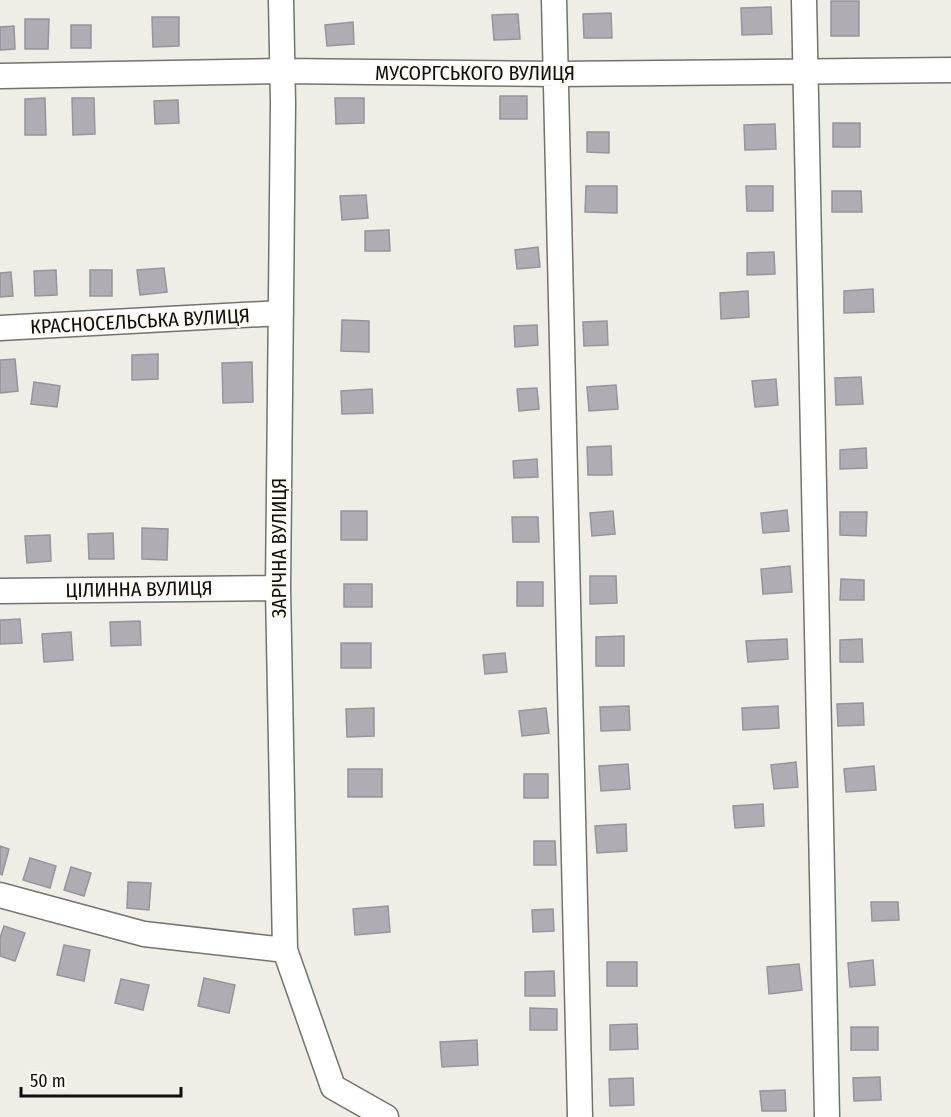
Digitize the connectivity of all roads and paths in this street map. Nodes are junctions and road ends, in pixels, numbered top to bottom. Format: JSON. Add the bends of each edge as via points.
{"nodes":[{"id":1,"x":280,"y":0,"type":"edge"},
{"id":2,"x":554,"y":0,"type":"edge"},
{"id":3,"x":804,"y":0,"type":"edge"},
{"id":4,"x":805,"y":70,"type":"junction"},
{"id":5,"x":951,"y":70,"type":"edge"},
{"id":6,"x":282,"y":71,"type":"junction"},
{"id":7,"x":557,"y":74,"type":"junction"},
{"id":8,"x":0,"y":76,"type":"edge"},
{"id":9,"x":281,"y":313,"type":"junction"},
{"id":10,"x":0,"y":328,"type":"edge"},
{"id":11,"x":278,"y":588,"type":"junction"},
{"id":12,"x":0,"y":591,"type":"edge"},
{"id":13,"x":0,"y":895,"type":"edge"},
{"id":14,"x":285,"y":950,"type":"junction"},
{"id":15,"x":386,"y":1117,"type":"edge"},
{"id":16,"x":580,"y":1117,"type":"edge"},
{"id":17,"x":827,"y":1117,"type":"edge"}],
"edges":[{"from":1,"to":6,"type":"street","name":"ЗАРІЧНА ВУЛИЦЯ"},
{"from":2,"to":7,"type":"street"},
{"from":3,"to":4,"type":"street"},
{"from":4,"to":5,"type":"street","name":"МУСОРГСЬКОГО ВУЛИЦЯ"},
{"from":4,"to":7,"type":"street","name":"МУСОРГСЬКОГО ВУЛИЦЯ"},
{"from":4,"to":17,"type":"street"},
{"from":6,"to":7,"type":"street","name":"МУСОРГСЬКОГО ВУЛИЦЯ"},
{"from":6,"to":8,"type":"street","name":"МУСОРГСЬКОГО ВУЛИЦЯ"},
{"from":6,"to":9,"type":"street","name":"ЗАРІЧНА ВУЛИЦЯ"},
{"from":7,"to":16,"type":"street"},
{"from":9,"to":10,"type":"street","name":"КРАСНОСЕЛЬСЬКА ВУЛИЦЯ"},
{"from":9,"to":11,"type":"street","name":"ЗАРІЧНА ВУЛИЦЯ"},
{"from":11,"to":12,"type":"street","name":"ЦІЛИННА ВУЛИЦЯ"},
{"from":11,"to":14,"type":"street","name":"ЗАРІЧНА ВУЛИЦЯ"},
{"from":13,"to":14,"type":"street","via":[[144,934]]},
{"from":14,"to":15,"type":"street","name":"ЗАРІЧНА ВУЛИЦЯ","via":[[333,1087]]}]}
